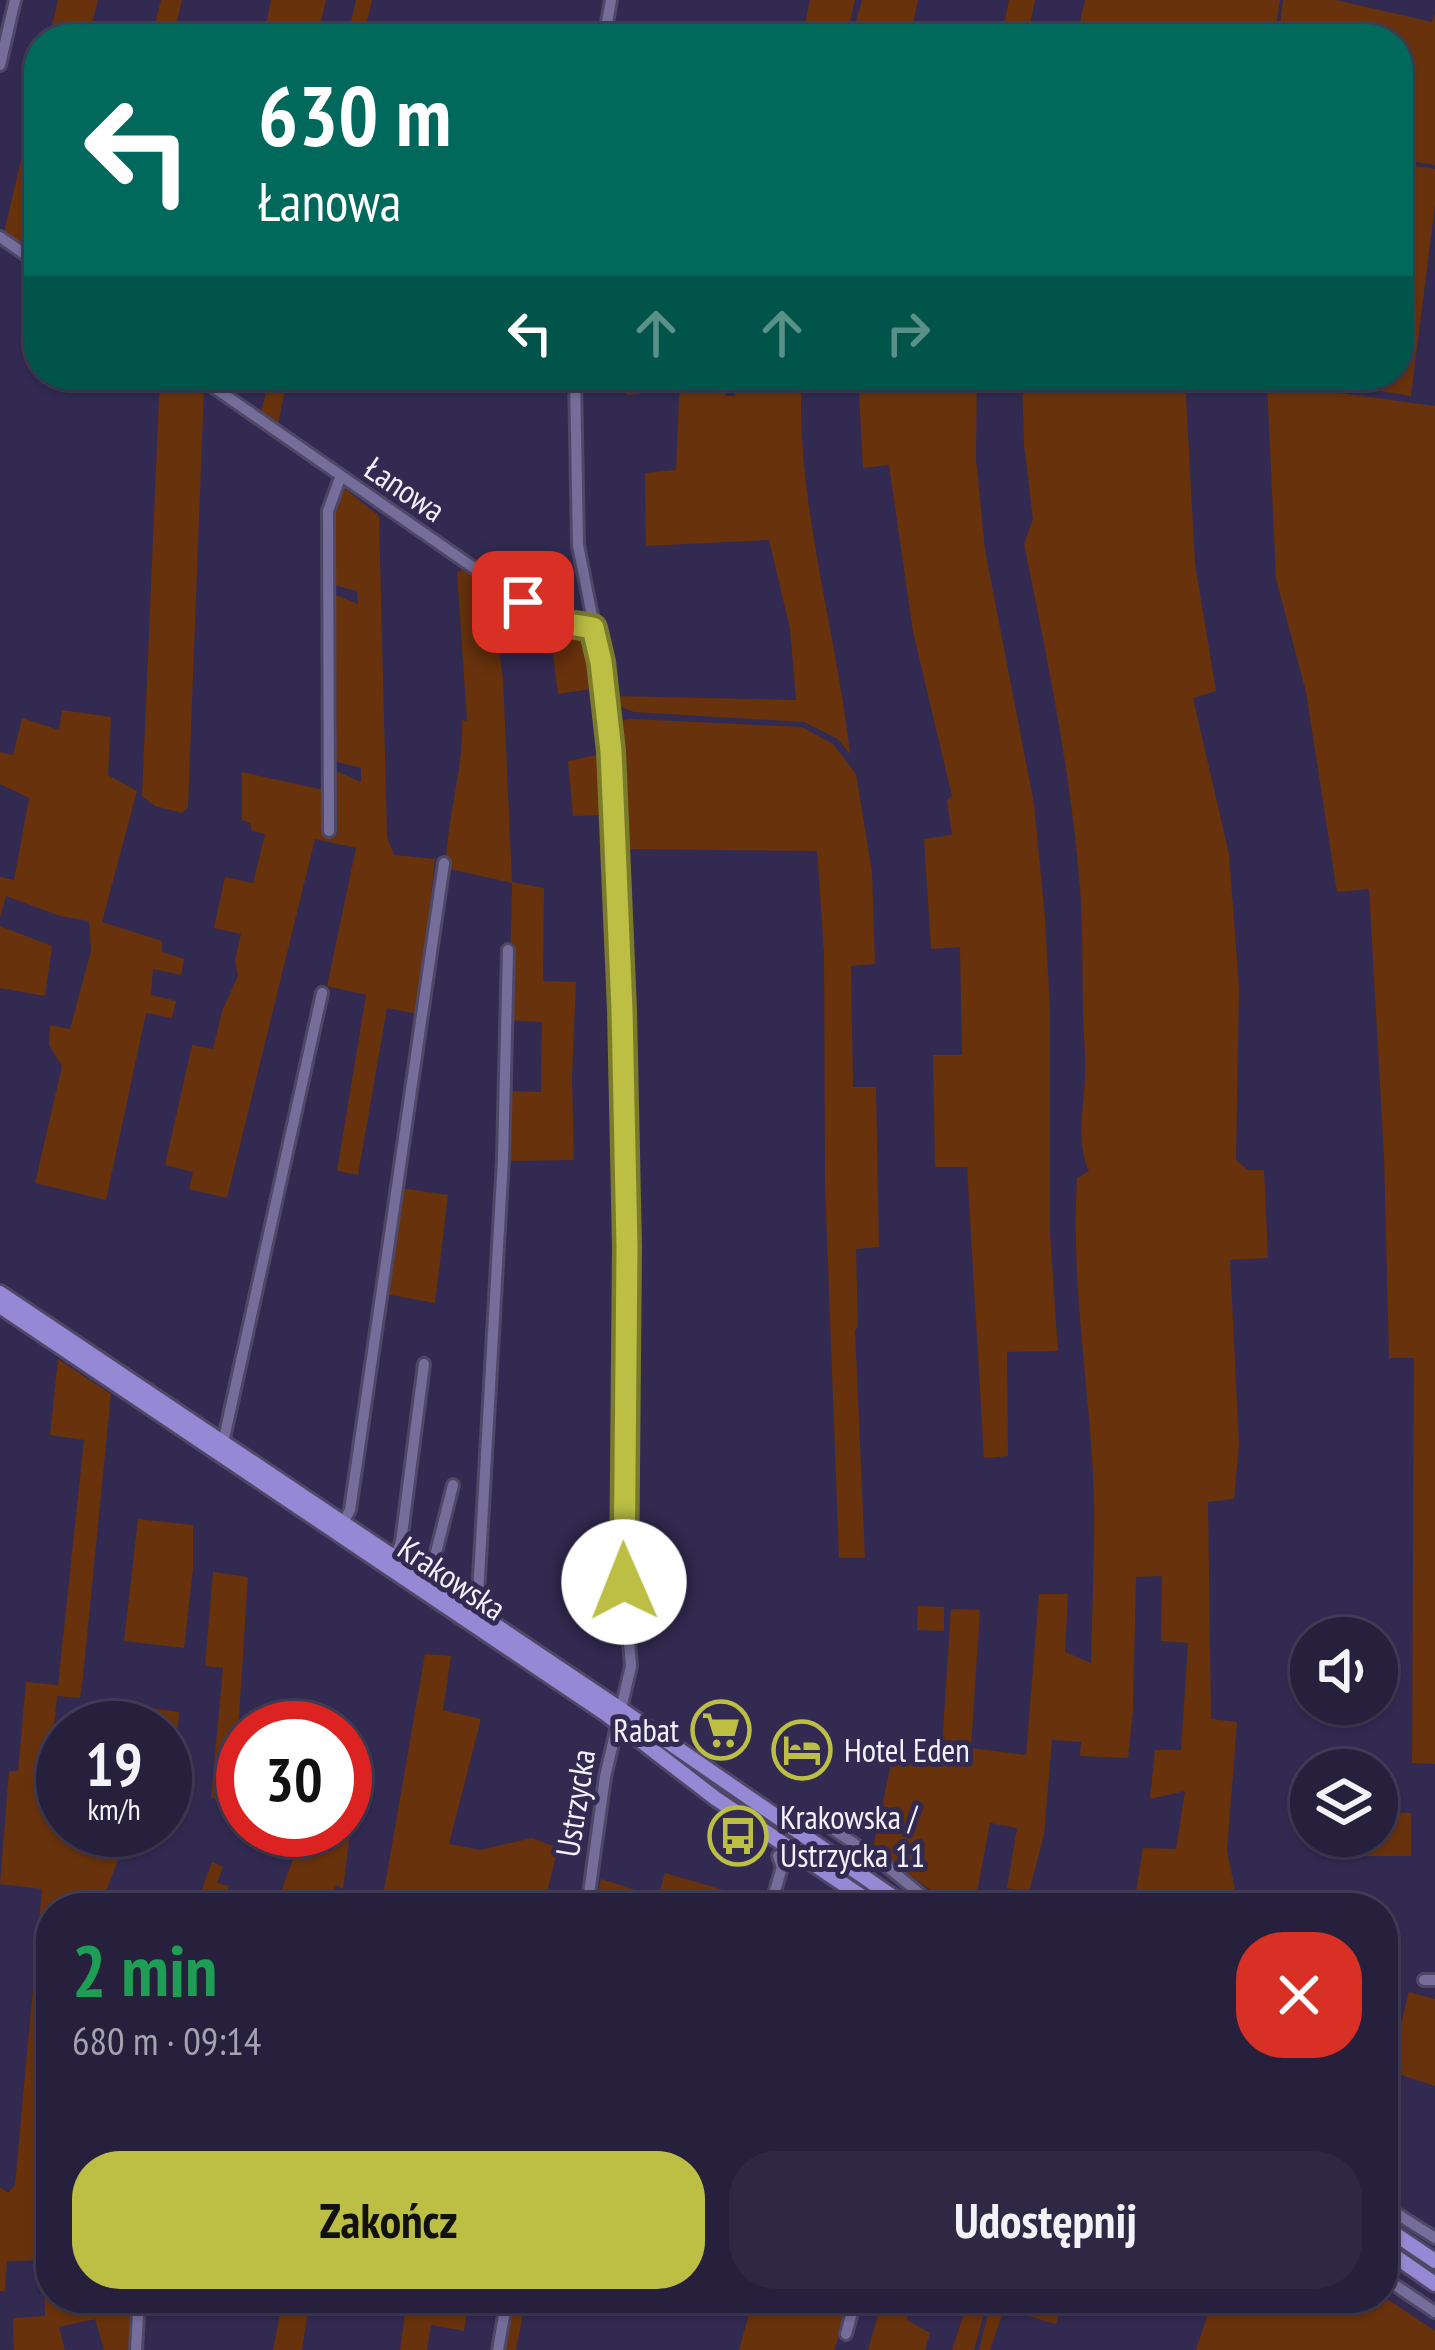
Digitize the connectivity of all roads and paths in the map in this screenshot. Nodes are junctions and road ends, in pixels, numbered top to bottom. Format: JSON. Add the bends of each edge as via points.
{"nodes":[{"id":1,"x":15,"y":0,"type":"edge"},
{"id":2,"x":0,"y":65,"type":"edge"},
{"id":3,"x":217,"y":390,"type":"edge"},
{"id":4,"x":574,"y":390,"type":"edge"},
{"id":5,"x":340,"y":478,"type":"junction"},
{"id":6,"x":593,"y":628,"type":"junction"},
{"id":7,"x":329,"y":832,"type":"dead end"},
{"id":8,"x":444,"y":863,"type":"dead end"},
{"id":9,"x":508,"y":950,"type":"dead end"},
{"id":10,"x":322,"y":993,"type":"dead end"},
{"id":11,"x":0,"y":1293,"type":"edge"},
{"id":12,"x":0,"y":1306,"type":"edge"},
{"id":13,"x":424,"y":1364,"type":"dead end"},
{"id":14,"x":223,"y":1443,"type":"junction"},
{"id":15,"x":453,"y":1485,"type":"dead end"},
{"id":16,"x":343,"y":1523,"type":"junction"},
{"id":17,"x":395,"y":1558,"type":"junction"},
{"id":18,"x":429,"y":1580,"type":"junction"},
{"id":19,"x":477,"y":1612,"type":"junction"},
{"id":20,"x":620,"y":1716,"type":"junction"},
{"id":21,"x":804,"y":1836,"type":"junction"},
{"id":22,"x":778,"y":1856,"type":"dead end"},
{"id":23,"x":589,"y":1893,"type":"edge"},
{"id":24,"x":774,"y":1893,"type":"edge"},
{"id":25,"x":853,"y":1893,"type":"edge"},
{"id":26,"x":887,"y":1893,"type":"edge"},
{"id":27,"x":919,"y":1893,"type":"edge"},
{"id":28,"x":1398,"y":2214,"type":"edge"},
{"id":29,"x":1398,"y":2236,"type":"edge"},
{"id":30,"x":1435,"y":2238,"type":"edge"},
{"id":31,"x":1398,"y":2258,"type":"edge"},
{"id":32,"x":1435,"y":2260,"type":"edge"},
{"id":33,"x":1435,"y":2284,"type":"edge"},
{"id":34,"x":1398,"y":2288,"type":"edge"},
{"id":35,"x":1435,"y":2312,"type":"edge"},
{"id":36,"x":138,"y":2313,"type":"edge"},
{"id":37,"x":504,"y":2313,"type":"edge"},
{"id":38,"x":851,"y":2313,"type":"edge"},
{"id":39,"x":845,"y":2333,"type":"dead end"},
{"id":40,"x":136,"y":2350,"type":"edge"},
{"id":41,"x":498,"y":2350,"type":"edge"}],
"edges":[{"from":1,"to":2,"type":"street"},
{"from":3,"to":5,"type":"street","name":"Łanowa"},
{"from":4,"to":6,"type":"street","name":"Ustrzycka","via":[[578,545]]},
{"from":5,"to":6,"type":"street","name":"Łanowa","via":[[523,602],[557,622]]},
{"from":5,"to":7,"type":"street","via":[[328,511]]},
{"from":6,"to":20,"type":"street","name":"Ustrzycka","via":[[611,751],[622,1010],[622,1557],[631,1666]]},
{"from":8,"to":16,"type":"street"},
{"from":9,"to":19,"type":"street","name":"Krakowska"},
{"from":10,"to":14,"type":"street"},
{"from":11,"to":14,"type":"main road","name":"Krakowska"},
{"from":12,"to":20,"type":"main road","name":"Krakowska"},
{"from":13,"to":17,"type":"street"},
{"from":14,"to":16,"type":"main road","name":"Krakowska"},
{"from":15,"to":18,"type":"street"},
{"from":16,"to":17,"type":"main road","name":"Krakowska"},
{"from":17,"to":18,"type":"main road","name":"Krakowska"},
{"from":18,"to":19,"type":"main road","name":"Krakowska"},
{"from":19,"to":20,"type":"main road","name":"Krakowska"},
{"from":20,"to":21,"type":"main road","name":"Krakowska"},
{"from":20,"to":23,"type":"street","name":"Ustrzycka"},
{"from":20,"to":25,"type":"main road","name":"Krakowska","via":[[715,1798]]},
{"from":21,"to":26,"type":"main road","name":"Krakowska"},
{"from":21,"to":27,"type":"street","via":[[813,1819],[824,1823]]},
{"from":22,"to":24,"type":"street"},
{"from":28,"to":30,"type":"street"},
{"from":29,"to":32,"type":"main road"},
{"from":31,"to":33,"type":"main road"},
{"from":34,"to":35,"type":"street"},
{"from":36,"to":40,"type":"street"},
{"from":37,"to":41,"type":"street"},
{"from":38,"to":39,"type":"street"}]}
